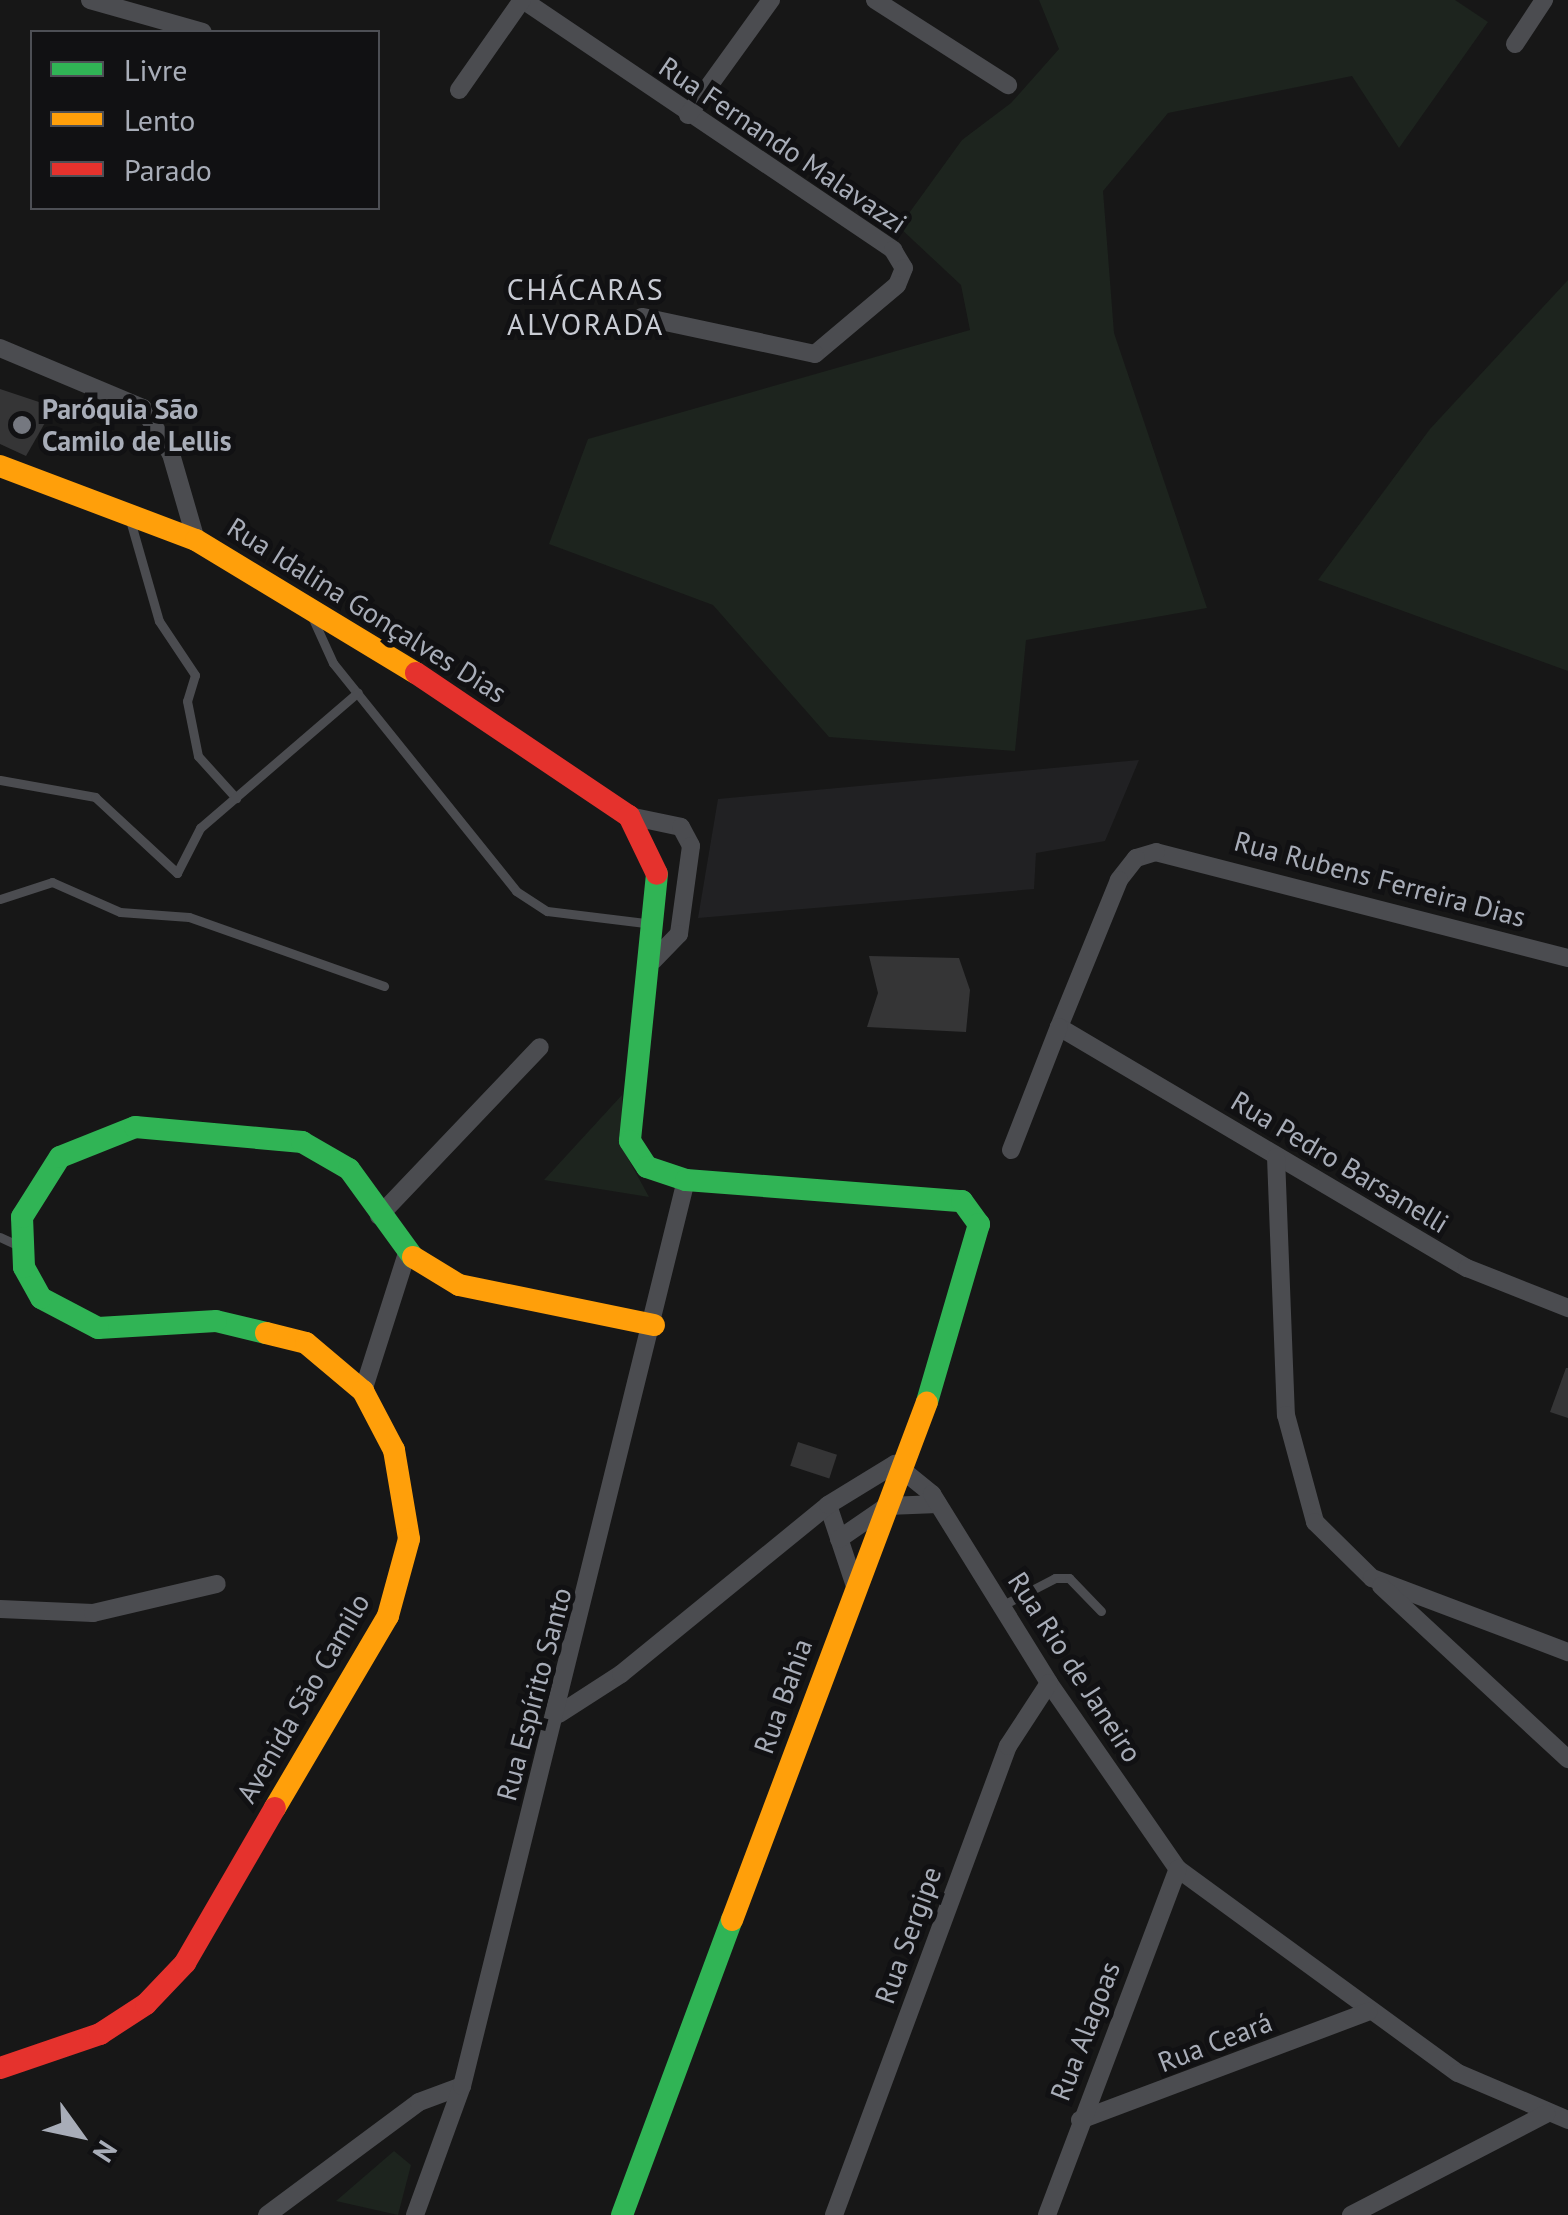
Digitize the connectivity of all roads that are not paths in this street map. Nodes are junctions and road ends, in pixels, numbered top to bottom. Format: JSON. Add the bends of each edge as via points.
{"nodes":[{"id":1,"x":90,"y":0,"type":"edge"},
{"id":2,"x":523,"y":0,"type":"edge"},
{"id":3,"x":771,"y":0,"type":"edge"},
{"id":4,"x":875,"y":0,"type":"edge"},
{"id":5,"x":1544,"y":0,"type":"edge"},
{"id":6,"x":196,"y":30,"type":"edge"},
{"id":7,"x":1515,"y":44,"type":"dead end"},
{"id":8,"x":1008,"y":86,"type":"dead end"},
{"id":9,"x":459,"y":90,"type":"dead end"},
{"id":10,"x":688,"y":115,"type":"junction"},
{"id":11,"x":642,"y":318,"type":"dead end"},
{"id":12,"x":0,"y":348,"type":"edge"},
{"id":13,"x":0,"y":466,"type":"edge"},
{"id":14,"x":129,"y":518,"type":"junction"},
{"id":15,"x":196,"y":540,"type":"junction"},
{"id":16,"x":306,"y":602,"type":"junction"},
{"id":17,"x":358,"y":692,"type":"junction"},
{"id":18,"x":0,"y":780,"type":"edge"},
{"id":19,"x":236,"y":798,"type":"junction"},
{"id":20,"x":629,"y":816,"type":"junction"},
{"id":21,"x":0,"y":900,"type":"edge"},
{"id":22,"x":656,"y":924,"type":"junction"},
{"id":23,"x":1568,"y":958,"type":"edge"},
{"id":24,"x":653,"y":962,"type":"junction"},
{"id":25,"x":384,"y":986,"type":"dead end"},
{"id":26,"x":1059,"y":1027,"type":"junction"},
{"id":27,"x":540,"y":1048,"type":"dead end"},
{"id":28,"x":1011,"y":1150,"type":"dead end"},
{"id":29,"x":1276,"y":1157,"type":"junction"},
{"id":30,"x":686,"y":1180,"type":"junction"},
{"id":31,"x":380,"y":1216,"type":"junction"},
{"id":32,"x":11,"y":1242,"type":"edge"},
{"id":33,"x":407,"y":1253,"type":"junction"},
{"id":34,"x":1568,"y":1308,"type":"edge"},
{"id":35,"x":654,"y":1325,"type":"junction"},
{"id":36,"x":362,"y":1391,"type":"junction"},
{"id":37,"x":907,"y":1474,"type":"junction"},
{"id":38,"x":938,"y":1504,"type":"junction"},
{"id":39,"x":828,"y":1505,"type":"junction"},
{"id":40,"x":887,"y":1506,"type":"junction"},
{"id":41,"x":839,"y":1539,"type":"junction"},
{"id":42,"x":1372,"y":1578,"type":"junction"},
{"id":43,"x":217,"y":1584,"type":"dead end"},
{"id":44,"x":856,"y":1589,"type":"junction"},
{"id":45,"x":1001,"y":1606,"type":"junction"},
{"id":46,"x":0,"y":1610,"type":"edge"},
{"id":47,"x":1101,"y":1611,"type":"dead end"},
{"id":48,"x":1568,"y":1652,"type":"edge"},
{"id":49,"x":1049,"y":1683,"type":"junction"},
{"id":50,"x":559,"y":1714,"type":"junction"},
{"id":51,"x":1568,"y":1759,"type":"edge"},
{"id":52,"x":1178,"y":1868,"type":"junction"},
{"id":53,"x":1368,"y":2012,"type":"junction"},
{"id":54,"x":0,"y":2068,"type":"edge"},
{"id":55,"x":462,"y":2086,"type":"junction"},
{"id":56,"x":1546,"y":2114,"type":"junction"},
{"id":57,"x":1080,"y":2120,"type":"junction"},
{"id":58,"x":1568,"y":2120,"type":"edge"},
{"id":59,"x":266,"y":2215,"type":"edge"},
{"id":60,"x":416,"y":2215,"type":"edge"},
{"id":61,"x":622,"y":2215,"type":"edge"},
{"id":62,"x":834,"y":2215,"type":"edge"},
{"id":63,"x":1046,"y":2215,"type":"edge"},
{"id":64,"x":1351,"y":2215,"type":"edge"}],
"edges":[{"from":1,"to":6,"type":"street"},
{"from":2,"to":9,"type":"street"},
{"from":2,"to":10,"type":"street","name":"Rua Fernando Malavazzi"},
{"from":3,"to":10,"type":"street"},
{"from":4,"to":8,"type":"street"},
{"from":5,"to":7,"type":"street"},
{"from":10,"to":11,"type":"street","name":"Rua Fernando Malavazzi","via":[[893,250],[904,268],[897,285],[814,354]]},
{"from":12,"to":15,"type":"street","via":[[144,408],[171,454]]},
{"from":13,"to":14,"type":"street","name":"Rua Idalina Gonçalves Dias"},
{"from":14,"to":15,"type":"street","name":"Rua Idalina Gonçalves Dias"},
{"from":14,"to":19,"type":"lane","via":[[159,621],[195,675],[187,700],[198,756]]},
{"from":15,"to":16,"type":"street","name":"Rua Idalina Gonçalves Dias"},
{"from":16,"to":17,"type":"lane","via":[[333,663]]},
{"from":16,"to":20,"type":"street","name":"Rua Idalina Gonçalves Dias"},
{"from":17,"to":19,"type":"lane"},
{"from":17,"to":22,"type":"lane","via":[[470,840],[530,902],[564,914]]},
{"from":18,"to":19,"type":"lane","via":[[95,797],[176,873],[200,828]]},
{"from":20,"to":22,"type":"street","name":"Rua Idalina Gonçalves Dias","via":[[657,862]]},
{"from":20,"to":24,"type":"street","name":"Rua Idalina Gonçalves Dias","via":[[681,827],[692,846],[679,934]]},
{"from":21,"to":25,"type":"lane","via":[[52,882],[120,912],[189,917]]},
{"from":22,"to":24,"type":"street","name":"Rua Idalina Gonçalves Dias"},
{"from":23,"to":26,"type":"street","name":"Rua Rubens Ferreira Dias","via":[[1178,852],[1136,858],[1118,880]]},
{"from":24,"to":30,"type":"street","via":[[630,1141],[647,1168]]},
{"from":26,"to":28,"type":"street"},
{"from":26,"to":29,"type":"street","name":"Rua Pedro Barsanelli"},
{"from":27,"to":31,"type":"street"},
{"from":29,"to":34,"type":"street","name":"Rua Pedro Barsanelli","via":[[1467,1268]]},
{"from":29,"to":42,"type":"street","via":[[1286,1415],[1297,1480],[1338,1552]]},
{"from":30,"to":35,"type":"street","name":"Rua Espírito Santo"},
{"from":30,"to":37,"type":"street","name":"Rua Bahia","via":[[962,1202],[979,1224],[925,1389]]},
{"from":31,"to":32,"type":"street","name":"Avenida São Camilo","via":[[349,1169],[302,1142],[135,1128],[60,1156],[30,1196]]},
{"from":31,"to":33,"type":"street","name":"Avenida São Camilo"},
{"from":32,"to":36,"type":"street","name":"Avenida São Camilo","via":[[41,1298],[74,1321],[272,1328],[306,1343]]},
{"from":33,"to":35,"type":"street","name":"Avenida São Camilo","via":[[459,1284]]},
{"from":33,"to":36,"type":"street"},
{"from":35,"to":50,"type":"street","name":"Rua Espírito Santo"},
{"from":36,"to":54,"type":"street","name":"Avenida São Camilo","via":[[394,1450],[404,1492],[409,1539],[388,1616],[186,1964],[146,2004],[100,2034]]},
{"from":37,"to":38,"type":"street","name":"Rua Rio de Janeiro"},
{"from":37,"to":39,"type":"street","via":[[886,1466]]},
{"from":37,"to":40,"type":"street","name":"Rua Bahia"},
{"from":38,"to":40,"type":"street"},
{"from":38,"to":45,"type":"street","name":"Rua Rio de Janeiro"},
{"from":39,"to":41,"type":"street"},
{"from":39,"to":50,"type":"street","via":[[622,1674]]},
{"from":40,"to":41,"type":"street"},
{"from":40,"to":44,"type":"street","name":"Rua Bahia"},
{"from":41,"to":44,"type":"street"},
{"from":42,"to":48,"type":"street"},
{"from":42,"to":51,"type":"street"},
{"from":43,"to":46,"type":"street","via":[[93,1613]]},
{"from":44,"to":61,"type":"street","name":"Rua Bahia"},
{"from":45,"to":47,"type":"lane","via":[[1055,1578],[1069,1578]]},
{"from":45,"to":49,"type":"street","name":"Rua Rio de Janeiro"},
{"from":49,"to":52,"type":"street","name":"Rua Rio de Janeiro"},
{"from":49,"to":62,"type":"street","name":"Rua Sergipe","via":[[1008,1746]]},
{"from":50,"to":55,"type":"street","name":"Rua Espírito Santo"},
{"from":52,"to":53,"type":"street","name":"Rua Rio de Janeiro"},
{"from":52,"to":57,"type":"street","name":"Rua Alagoas"},
{"from":53,"to":56,"type":"street","name":"Rua Rio de Janeiro","via":[[1458,2073]]},
{"from":53,"to":57,"type":"street","name":"Rua Ceará"},
{"from":55,"to":59,"type":"street","via":[[403,2113]]},
{"from":55,"to":60,"type":"street","name":"Rua Espírito Santo"},
{"from":56,"to":58,"type":"street","name":"Rua Rio de Janeiro"},
{"from":56,"to":64,"type":"street"},
{"from":57,"to":63,"type":"street","name":"Rua Alagoas"}]}
